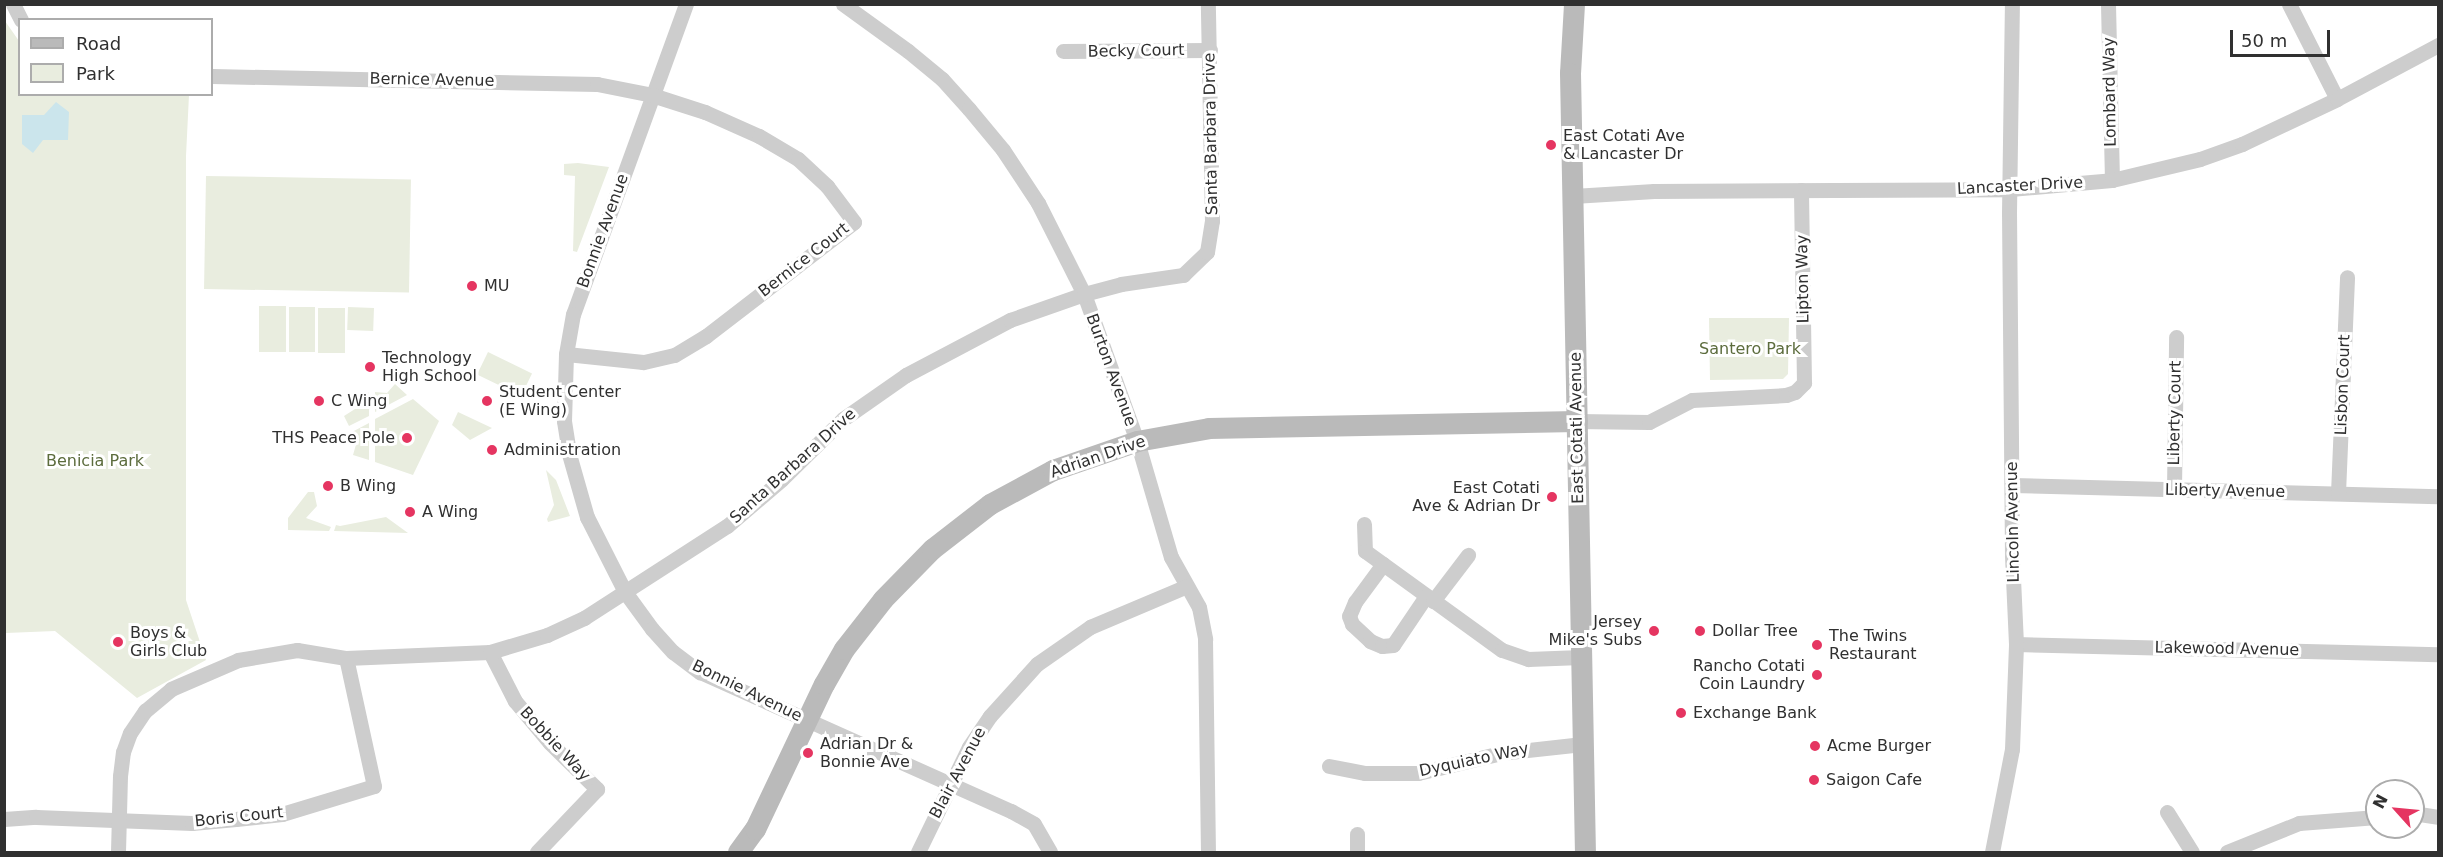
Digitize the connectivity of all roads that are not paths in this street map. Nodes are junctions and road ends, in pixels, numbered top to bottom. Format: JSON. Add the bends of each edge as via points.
{"nodes":[{"id":1,"x":14,"y":4,"type":"edge"},
{"id":2,"x":686,"y":4,"type":"edge"},
{"id":3,"x":843,"y":4,"type":"edge"},
{"id":4,"x":1208,"y":4,"type":"edge"},
{"id":5,"x":1574,"y":4,"type":"edge"},
{"id":6,"x":2012,"y":4,"type":"edge"},
{"id":7,"x":2108,"y":4,"type":"edge"},
{"id":8,"x":2289,"y":4,"type":"edge"},
{"id":9,"x":20,"y":18,"type":"edge"},
{"id":10,"x":2439,"y":45,"type":"edge"},
{"id":11,"x":1210,"y":50,"type":"junction"},
{"id":12,"x":1063,"y":51,"type":"dead end"},
{"id":13,"x":213,"y":76,"type":"edge"},
{"id":14,"x":652,"y":95,"type":"junction"},
{"id":15,"x":2337,"y":99,"type":"junction"},
{"id":16,"x":2112,"y":180,"type":"junction"},
{"id":17,"x":2010,"y":189,"type":"junction"},
{"id":18,"x":1801,"y":190,"type":"junction"},
{"id":19,"x":1573,"y":196,"type":"junction"},
{"id":20,"x":2347,"y":277,"type":"dead end"},
{"id":21,"x":1084,"y":294,"type":"junction"},
{"id":22,"x":2176,"y":337,"type":"dead end"},
{"id":23,"x":566,"y":354,"type":"junction"},
{"id":24,"x":1577,"y":421,"type":"junction"},
{"id":25,"x":1137,"y":441,"type":"junction"},
{"id":26,"x":2012,"y":485,"type":"junction"},
{"id":27,"x":2174,"y":489,"type":"junction"},
{"id":28,"x":2338,"y":494,"type":"junction"},
{"id":29,"x":2439,"y":496,"type":"edge"},
{"id":30,"x":1364,"y":524,"type":"dead end"},
{"id":31,"x":1468,"y":555,"type":"dead end"},
{"id":32,"x":1383,"y":564,"type":"junction"},
{"id":33,"x":1187,"y":586,"type":"junction"},
{"id":34,"x":625,"y":592,"type":"junction"},
{"id":35,"x":1430,"y":598,"type":"junction"},
{"id":36,"x":2016,"y":644,"type":"junction"},
{"id":37,"x":490,"y":652,"type":"junction"},
{"id":38,"x":2439,"y":654,"type":"edge"},
{"id":39,"x":1581,"y":657,"type":"junction"},
{"id":40,"x":346,"y":658,"type":"junction"},
{"id":41,"x":806,"y":720,"type":"junction"},
{"id":42,"x":1583,"y":744,"type":"junction"},
{"id":43,"x":1329,"y":766,"type":"dead end"},
{"id":44,"x":951,"y":782,"type":"junction"},
{"id":45,"x":2167,"y":812,"type":"dead end"},
{"id":46,"x":2365,"y":818,"type":"edge"},
{"id":47,"x":4,"y":819,"type":"edge"},
{"id":48,"x":119,"y":820,"type":"junction"},
{"id":49,"x":1357,"y":834,"type":"dead end"},
{"id":50,"x":118,"y":852,"type":"edge"},
{"id":51,"x":537,"y":852,"type":"edge"},
{"id":52,"x":738,"y":852,"type":"edge"},
{"id":53,"x":918,"y":852,"type":"edge"},
{"id":54,"x":1050,"y":852,"type":"edge"},
{"id":55,"x":1208,"y":852,"type":"edge"},
{"id":56,"x":1357,"y":852,"type":"edge"},
{"id":57,"x":1585,"y":852,"type":"edge"},
{"id":58,"x":1992,"y":852,"type":"edge"},
{"id":59,"x":2192,"y":852,"type":"edge"},
{"id":60,"x":2227,"y":852,"type":"edge"}],
"edges":[{"from":1,"to":9,"type":"street"},
{"from":2,"to":14,"type":"street","name":"Bonnie Avenue"},
{"from":3,"to":21,"type":"street","name":"Burton Avenue","via":[[917,58],[969,109],[1003,150],[1038,203]]},
{"from":4,"to":11,"type":"street","name":"Santa Barbara Drive"},
{"from":5,"to":19,"type":"street","name":"East Cotati Avenue","via":[[1570,73]]},
{"from":6,"to":17,"type":"street","name":"Lincoln Avenue"},
{"from":7,"to":16,"type":"street","name":"Lombard Way"},
{"from":8,"to":15,"type":"street"},
{"from":10,"to":15,"type":"street","name":"Lancaster Drive"},
{"from":11,"to":12,"type":"street","name":"Becky Court"},
{"from":11,"to":21,"type":"street","name":"Santa Barbara Drive","via":[[1212,221],[1206,252],[1183,275]]},
{"from":13,"to":14,"type":"street","name":"Bernice Avenue","via":[[597,84]]},
{"from":14,"to":23,"type":"street","name":"Bonnie Avenue","via":[[573,314]]},
{"from":14,"to":23,"type":"street","name":"Bernice Court","via":[[705,111],[798,159],[827,186],[854,222],[706,336],[674,355],[643,362]]},
{"from":15,"to":16,"type":"street","name":"Lancaster Drive","via":[[2222,152]]},
{"from":16,"to":17,"type":"street","name":"Lancaster Drive"},
{"from":17,"to":18,"type":"street","name":"Lancaster Drive"},
{"from":17,"to":26,"type":"street","name":"Lincoln Avenue"},
{"from":18,"to":19,"type":"street","name":"Lancaster Drive"},
{"from":18,"to":24,"type":"street","name":"Lipton Way","via":[[1804,383],[1786,395],[1692,400],[1649,422]]},
{"from":19,"to":24,"type":"street","name":"East Cotati Avenue"},
{"from":20,"to":28,"type":"street","name":"Lisbon Court"},
{"from":21,"to":25,"type":"street","name":"Burton Avenue"},
{"from":21,"to":34,"type":"street","name":"Santa Barbara Drive","via":[[1010,320],[906,375],[843,419],[727,526]]},
{"from":22,"to":27,"type":"street","name":"Liberty Court"},
{"from":23,"to":34,"type":"street","name":"Bonnie Avenue","via":[[564,421],[576,485],[586,518]]},
{"from":24,"to":25,"type":"street","name":"Adrian Drive","via":[[1209,428]]},
{"from":24,"to":39,"type":"street","name":"East Cotati Avenue"},
{"from":25,"to":33,"type":"street","name":"Burton Avenue","via":[[1171,557]]},
{"from":25,"to":41,"type":"street","name":"Adrian Drive","via":[[1053,470],[990,504],[932,549],[883,599],[844,649]]},
{"from":26,"to":27,"type":"street","name":"Liberty Avenue"},
{"from":26,"to":36,"type":"street","name":"Lincoln Avenue"},
{"from":27,"to":28,"type":"street","name":"Liberty Avenue"},
{"from":28,"to":29,"type":"street","name":"Liberty Avenue"},
{"from":30,"to":32,"type":"street","via":[[1365,551]]},
{"from":31,"to":35,"type":"street"},
{"from":32,"to":35,"type":"street"},
{"from":32,"to":35,"type":"street","via":[[1349,616],[1370,641],[1393,645]]},
{"from":33,"to":44,"type":"street","name":"Blair Avenue","via":[[1090,627],[1037,664],[990,716]]},
{"from":33,"to":55,"type":"street","name":"Burton Avenue","via":[[1198,607],[1204,639]]},
{"from":34,"to":37,"type":"street","name":"Santa Barbara Drive","via":[[547,635]]},
{"from":34,"to":41,"type":"street","name":"Bonnie Avenue","via":[[659,637],[699,672]]},
{"from":35,"to":39,"type":"street","via":[[1516,657]]},
{"from":36,"to":38,"type":"street","name":"Lakewood Avenue"},
{"from":36,"to":58,"type":"street","name":"Lincoln Avenue","via":[[2012,748]]},
{"from":37,"to":40,"type":"street","name":"Santa Barbara Drive"},
{"from":37,"to":51,"type":"street","name":"Bobbie Way","via":[[515,701],[550,743],[597,789]]},
{"from":39,"to":42,"type":"street","name":"East Cotati Avenue"},
{"from":40,"to":48,"type":"street","name":"Santa Barbara Drive","via":[[297,650],[238,660],[171,689],[145,711],[130,733],[123,752]]},
{"from":40,"to":48,"type":"street","name":"Boris Court","via":[[374,786],[282,814],[192,823]]},
{"from":41,"to":44,"type":"street","name":"Bonnie Avenue"},
{"from":41,"to":52,"type":"street","name":"Adrian Drive","via":[[754,828]]},
{"from":42,"to":43,"type":"street","name":"Dyquiato Way","via":[[1501,753],[1418,773],[1365,773]]},
{"from":42,"to":57,"type":"street","name":"East Cotati Avenue"},
{"from":44,"to":53,"type":"street","name":"Blair Avenue"},
{"from":44,"to":54,"type":"street","name":"Bonnie Avenue","via":[[1034,824]]},
{"from":45,"to":59,"type":"street"},
{"from":46,"to":60,"type":"street","via":[[2299,823]]},
{"from":47,"to":48,"type":"street","name":"Boris Court"},
{"from":48,"to":50,"type":"street","name":"Santa Barbara Drive"},
{"from":49,"to":56,"type":"street"}]}
